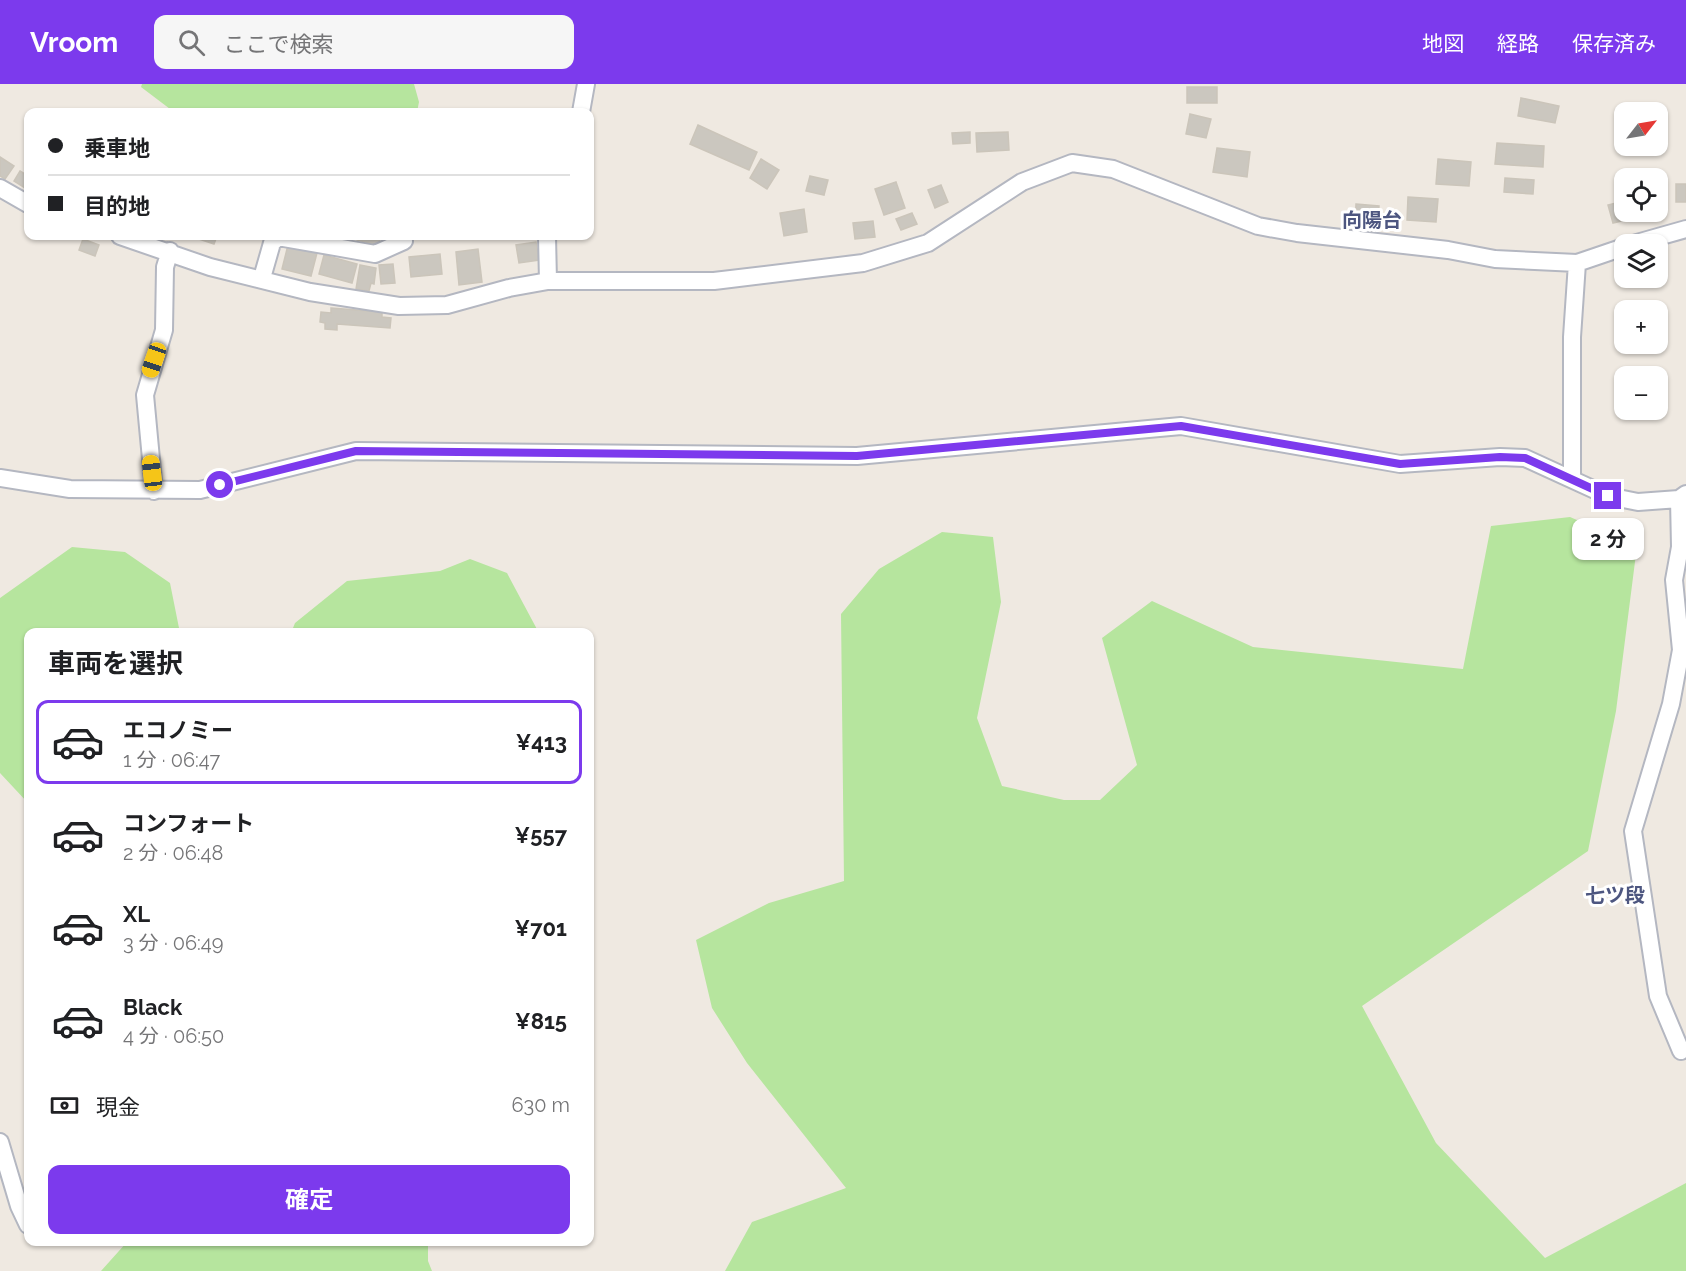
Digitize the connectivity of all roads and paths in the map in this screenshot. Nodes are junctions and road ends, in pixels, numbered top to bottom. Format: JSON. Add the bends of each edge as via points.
{"nodes":[{"id":1,"x":586,"y":84,"type":"edge"},
{"id":2,"x":582,"y":108,"type":"edge"},
{"id":3,"x":0,"y":188,"type":"edge"},
{"id":4,"x":24,"y":202,"type":"edge"},
{"id":5,"x":1686,"y":230,"type":"edge"},
{"id":6,"x":1668,"y":235,"type":"edge"},
{"id":7,"x":133,"y":240,"type":"edge"},
{"id":8,"x":275,"y":240,"type":"edge"},
{"id":9,"x":295,"y":240,"type":"edge"},
{"id":10,"x":547,"y":240,"type":"edge"},
{"id":11,"x":404,"y":241,"type":"dead end"},
{"id":12,"x":1614,"y":250,"type":"edge"},
{"id":13,"x":170,"y":251,"type":"junction"},
{"id":14,"x":1576,"y":263,"type":"junction"},
{"id":15,"x":262,"y":278,"type":"junction"},
{"id":16,"x":548,"y":281,"type":"junction"},
{"id":17,"x":0,"y":478,"type":"edge"},
{"id":18,"x":1572,"y":479,"type":"junction"},
{"id":19,"x":154,"y":491,"type":"junction"},
{"id":20,"x":1683,"y":496,"type":"edge"},
{"id":21,"x":1681,"y":1051,"type":"dead end"},
{"id":22,"x":0,"y":1142,"type":"edge"},
{"id":23,"x":24,"y":1216,"type":"edge"}],
"edges":[{"from":1,"to":2,"type":"street"},
{"from":3,"to":4,"type":"street"},
{"from":5,"to":6,"type":"street"},
{"from":7,"to":13,"type":"street"},
{"from":8,"to":15,"type":"street"},
{"from":9,"to":11,"type":"street","via":[[375,254]]},
{"from":10,"to":16,"type":"street"},
{"from":12,"to":14,"type":"street"},
{"from":13,"to":15,"type":"street","via":[[210,267]]},
{"from":13,"to":19,"type":"street","via":[[165,267],[164,330],[145,395]]},
{"from":14,"to":16,"type":"street","via":[[1495,259],[1258,226],[1113,169],[1072,163],[1022,182],[928,243],[863,263],[714,280]]},
{"from":14,"to":18,"type":"street"},
{"from":15,"to":16,"type":"street","via":[[310,292],[399,306],[447,305]]},
{"from":17,"to":19,"type":"street","via":[[70,489]]},
{"from":18,"to":19,"type":"street","via":[[1525,458],[1400,464],[1181,426],[857,456],[356,451],[200,490]]},
{"from":18,"to":20,"type":"street","via":[[1608,496],[1638,502]]},
{"from":20,"to":21,"type":"street","via":[[1674,580],[1681,650],[1671,704],[1633,831],[1658,996]]},
{"from":22,"to":23,"type":"street"}]}
